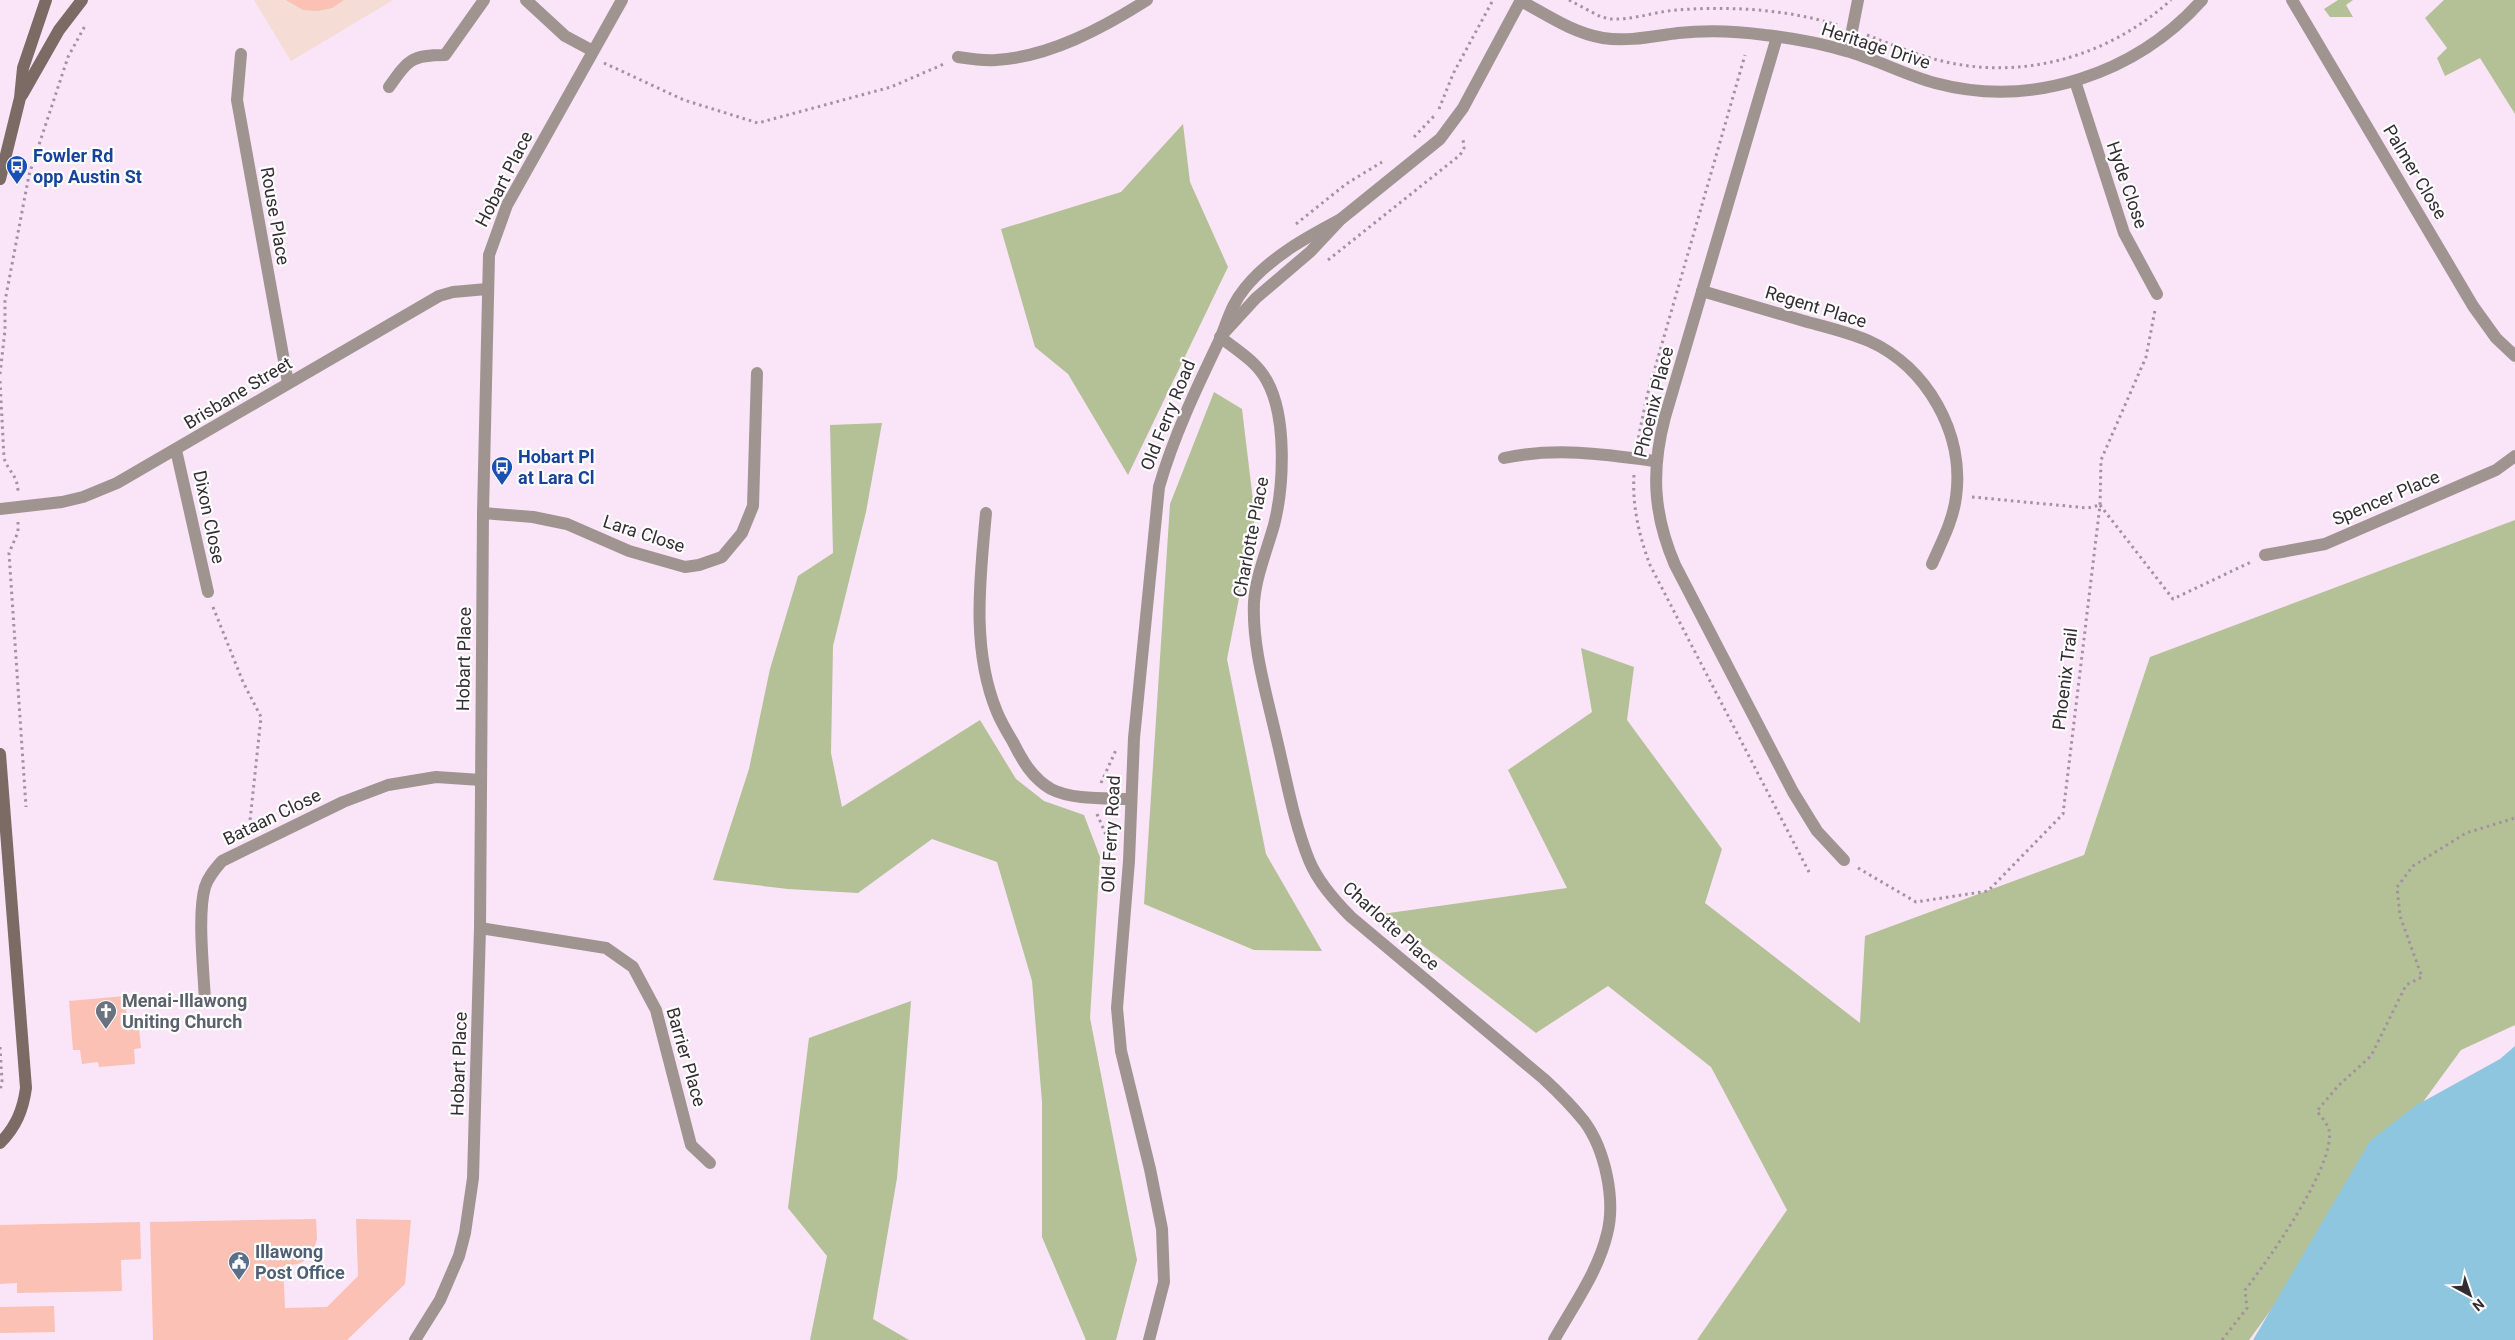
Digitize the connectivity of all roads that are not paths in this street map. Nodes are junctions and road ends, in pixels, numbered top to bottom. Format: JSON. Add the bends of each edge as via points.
{"nodes":[{"id":1,"x":46,"y":0,"type":"edge"},
{"id":2,"x":82,"y":0,"type":"edge"},
{"id":3,"x":484,"y":0,"type":"edge"},
{"id":4,"x":526,"y":0,"type":"edge"},
{"id":5,"x":622,"y":0,"type":"edge"},
{"id":6,"x":1147,"y":0,"type":"edge"},
{"id":7,"x":1521,"y":0,"type":"edge"},
{"id":8,"x":1858,"y":0,"type":"edge"},
{"id":9,"x":2202,"y":0,"type":"edge"},
{"id":10,"x":2292,"y":0,"type":"edge"},
{"id":11,"x":1778,"y":36,"type":"junction"},
{"id":12,"x":1848,"y":51,"type":"junction"},
{"id":13,"x":241,"y":54,"type":"dead end"},
{"id":14,"x":592,"y":54,"type":"junction"},
{"id":15,"x":958,"y":57,"type":"road end"},
{"id":16,"x":2075,"y":81,"type":"junction"},
{"id":17,"x":389,"y":87,"type":"dead end"},
{"id":18,"x":20,"y":98,"type":"junction"},
{"id":19,"x":0,"y":179,"type":"edge"},
{"id":20,"x":487,"y":289,"type":"junction"},
{"id":21,"x":1702,"y":291,"type":"junction"},
{"id":22,"x":2157,"y":294,"type":"road end"},
{"id":23,"x":1220,"y":337,"type":"junction"},
{"id":24,"x":2515,"y":356,"type":"edge"},
{"id":25,"x":757,"y":373,"type":"dead end"},
{"id":26,"x":288,"y":383,"type":"junction"},
{"id":27,"x":176,"y":450,"type":"junction"},
{"id":28,"x":2515,"y":456,"type":"edge"},
{"id":29,"x":1504,"y":458,"type":"dead end"},
{"id":30,"x":1655,"y":461,"type":"junction"},
{"id":31,"x":0,"y":509,"type":"edge"},
{"id":32,"x":483,"y":513,"type":"junction"},
{"id":33,"x":986,"y":513,"type":"dead end"},
{"id":34,"x":2265,"y":555,"type":"road end"},
{"id":35,"x":1932,"y":564,"type":"dead end"},
{"id":36,"x":208,"y":592,"type":"road end"},
{"id":37,"x":0,"y":754,"type":"edge"},
{"id":38,"x":481,"y":780,"type":"junction"},
{"id":39,"x":1130,"y":799,"type":"junction"},
{"id":40,"x":1844,"y":860,"type":"road end"},
{"id":41,"x":480,"y":928,"type":"junction"},
{"id":42,"x":205,"y":1003,"type":"dead end"},
{"id":43,"x":0,"y":1143,"type":"edge"},
{"id":44,"x":710,"y":1163,"type":"dead end"},
{"id":45,"x":415,"y":1340,"type":"edge"},
{"id":46,"x":1149,"y":1340,"type":"edge"},
{"id":47,"x":1554,"y":1340,"type":"edge"}],
"edges":[{"from":1,"to":18,"type":"street","via":[[23,68]]},
{"from":2,"to":18,"type":"street","via":[[59,30]]},
{"from":3,"to":17,"type":"street","via":[[445,54],[413,58]]},
{"from":4,"to":14,"type":"street","via":[[565,36]]},
{"from":5,"to":14,"type":"street","name":"Hobart Place"},
{"from":6,"to":15,"type":"street","via":[[1041,53],[995,60]]},
{"from":7,"to":11,"type":"street","name":"Heritage Drive","via":[[1566,25],[1603,38],[1704,31]]},
{"from":7,"to":23,"type":"street","name":"Old Ferry Road","via":[[1449,128],[1425,153],[1341,219],[1300,241],[1258,274],[1236,301]]},
{"from":8,"to":12,"type":"street"},
{"from":9,"to":16,"type":"street","name":"Heritage Drive","via":[[2172,29],[2140,52]]},
{"from":10,"to":24,"type":"street","name":"Palmer Close","via":[[2473,306],[2496,338]]},
{"from":11,"to":12,"type":"street","name":"Heritage Drive"},
{"from":11,"to":21,"type":"street","name":"Phoenix Place"},
{"from":12,"to":16,"type":"street","name":"Heritage Drive","via":[[1913,76],[1956,88],[2004,92],[2053,87]]},
{"from":13,"to":26,"type":"street","name":"Rouse Place","via":[[237,100]]},
{"from":14,"to":20,"type":"street","name":"Hobart Place","via":[[501,218],[489,255]]},
{"from":16,"to":22,"type":"street","name":"Hyde Close","via":[[2124,233]]},
{"from":18,"to":19,"type":"street"},
{"from":20,"to":26,"type":"street","name":"Brisbane Street","via":[[439,296]]},
{"from":20,"to":32,"type":"street","name":"Hobart Place"},
{"from":21,"to":30,"type":"street","name":"Phoenix Place"},
{"from":21,"to":35,"type":"street","name":"Regent Place","via":[[1853,334],[1903,362],[1930,393],[1942,412],[1954,450],[1957,496]]},
{"from":23,"to":39,"type":"street","name":"Old Ferry Road","via":[[1195,388],[1159,487],[1150,553]]},
{"from":23,"to":47,"type":"street","name":"Charlotte Place","via":[[1246,357],[1266,379],[1273,392],[1277,415],[1282,488],[1258,581],[1254,621],[1261,669],[1288,788],[1309,860],[1333,899],[1351,917],[1568,1102],[1585,1122],[1606,1175],[1612,1198],[1607,1234],[1591,1275]]},
{"from":25,"to":32,"type":"street","name":"Lara Close","via":[[753,506],[742,533],[722,557],[685,566],[629,551],[566,524],[533,517]]},
{"from":26,"to":27,"type":"street","name":"Brisbane Street"},
{"from":27,"to":31,"type":"street","name":"Brisbane Street","via":[[117,483],[83,497]]},
{"from":27,"to":36,"type":"street","name":"Dixon Close"},
{"from":28,"to":34,"type":"street","name":"Spencer Place","via":[[2496,470],[2325,544]]},
{"from":29,"to":30,"type":"street","via":[[1547,451]]},
{"from":30,"to":40,"type":"street","name":"Phoenix Place","via":[[1658,511],[1675,565],[1793,792],[1817,830]]},
{"from":32,"to":38,"type":"street","name":"Hobart Place"},
{"from":33,"to":39,"type":"street","via":[[978,600],[979,629],[990,693],[997,712],[1028,768],[1052,790]]},
{"from":37,"to":43,"type":"street","via":[[26,1088],[22,1111]]},
{"from":38,"to":41,"type":"street","name":"Hobart Place"},
{"from":38,"to":42,"type":"street","name":"Bataan Close","via":[[436,777],[388,785],[343,802],[222,861],[205,887],[202,953]]},
{"from":39,"to":46,"type":"street","name":"Old Ferry Road","via":[[1118,1016],[1121,1051],[1162,1229],[1164,1282]]},
{"from":41,"to":44,"type":"street","name":"Barrier Place","via":[[606,948],[633,967],[656,1010],[691,1145]]},
{"from":41,"to":45,"type":"street","name":"Hobart Place","via":[[470,1204],[450,1281]]}]}
